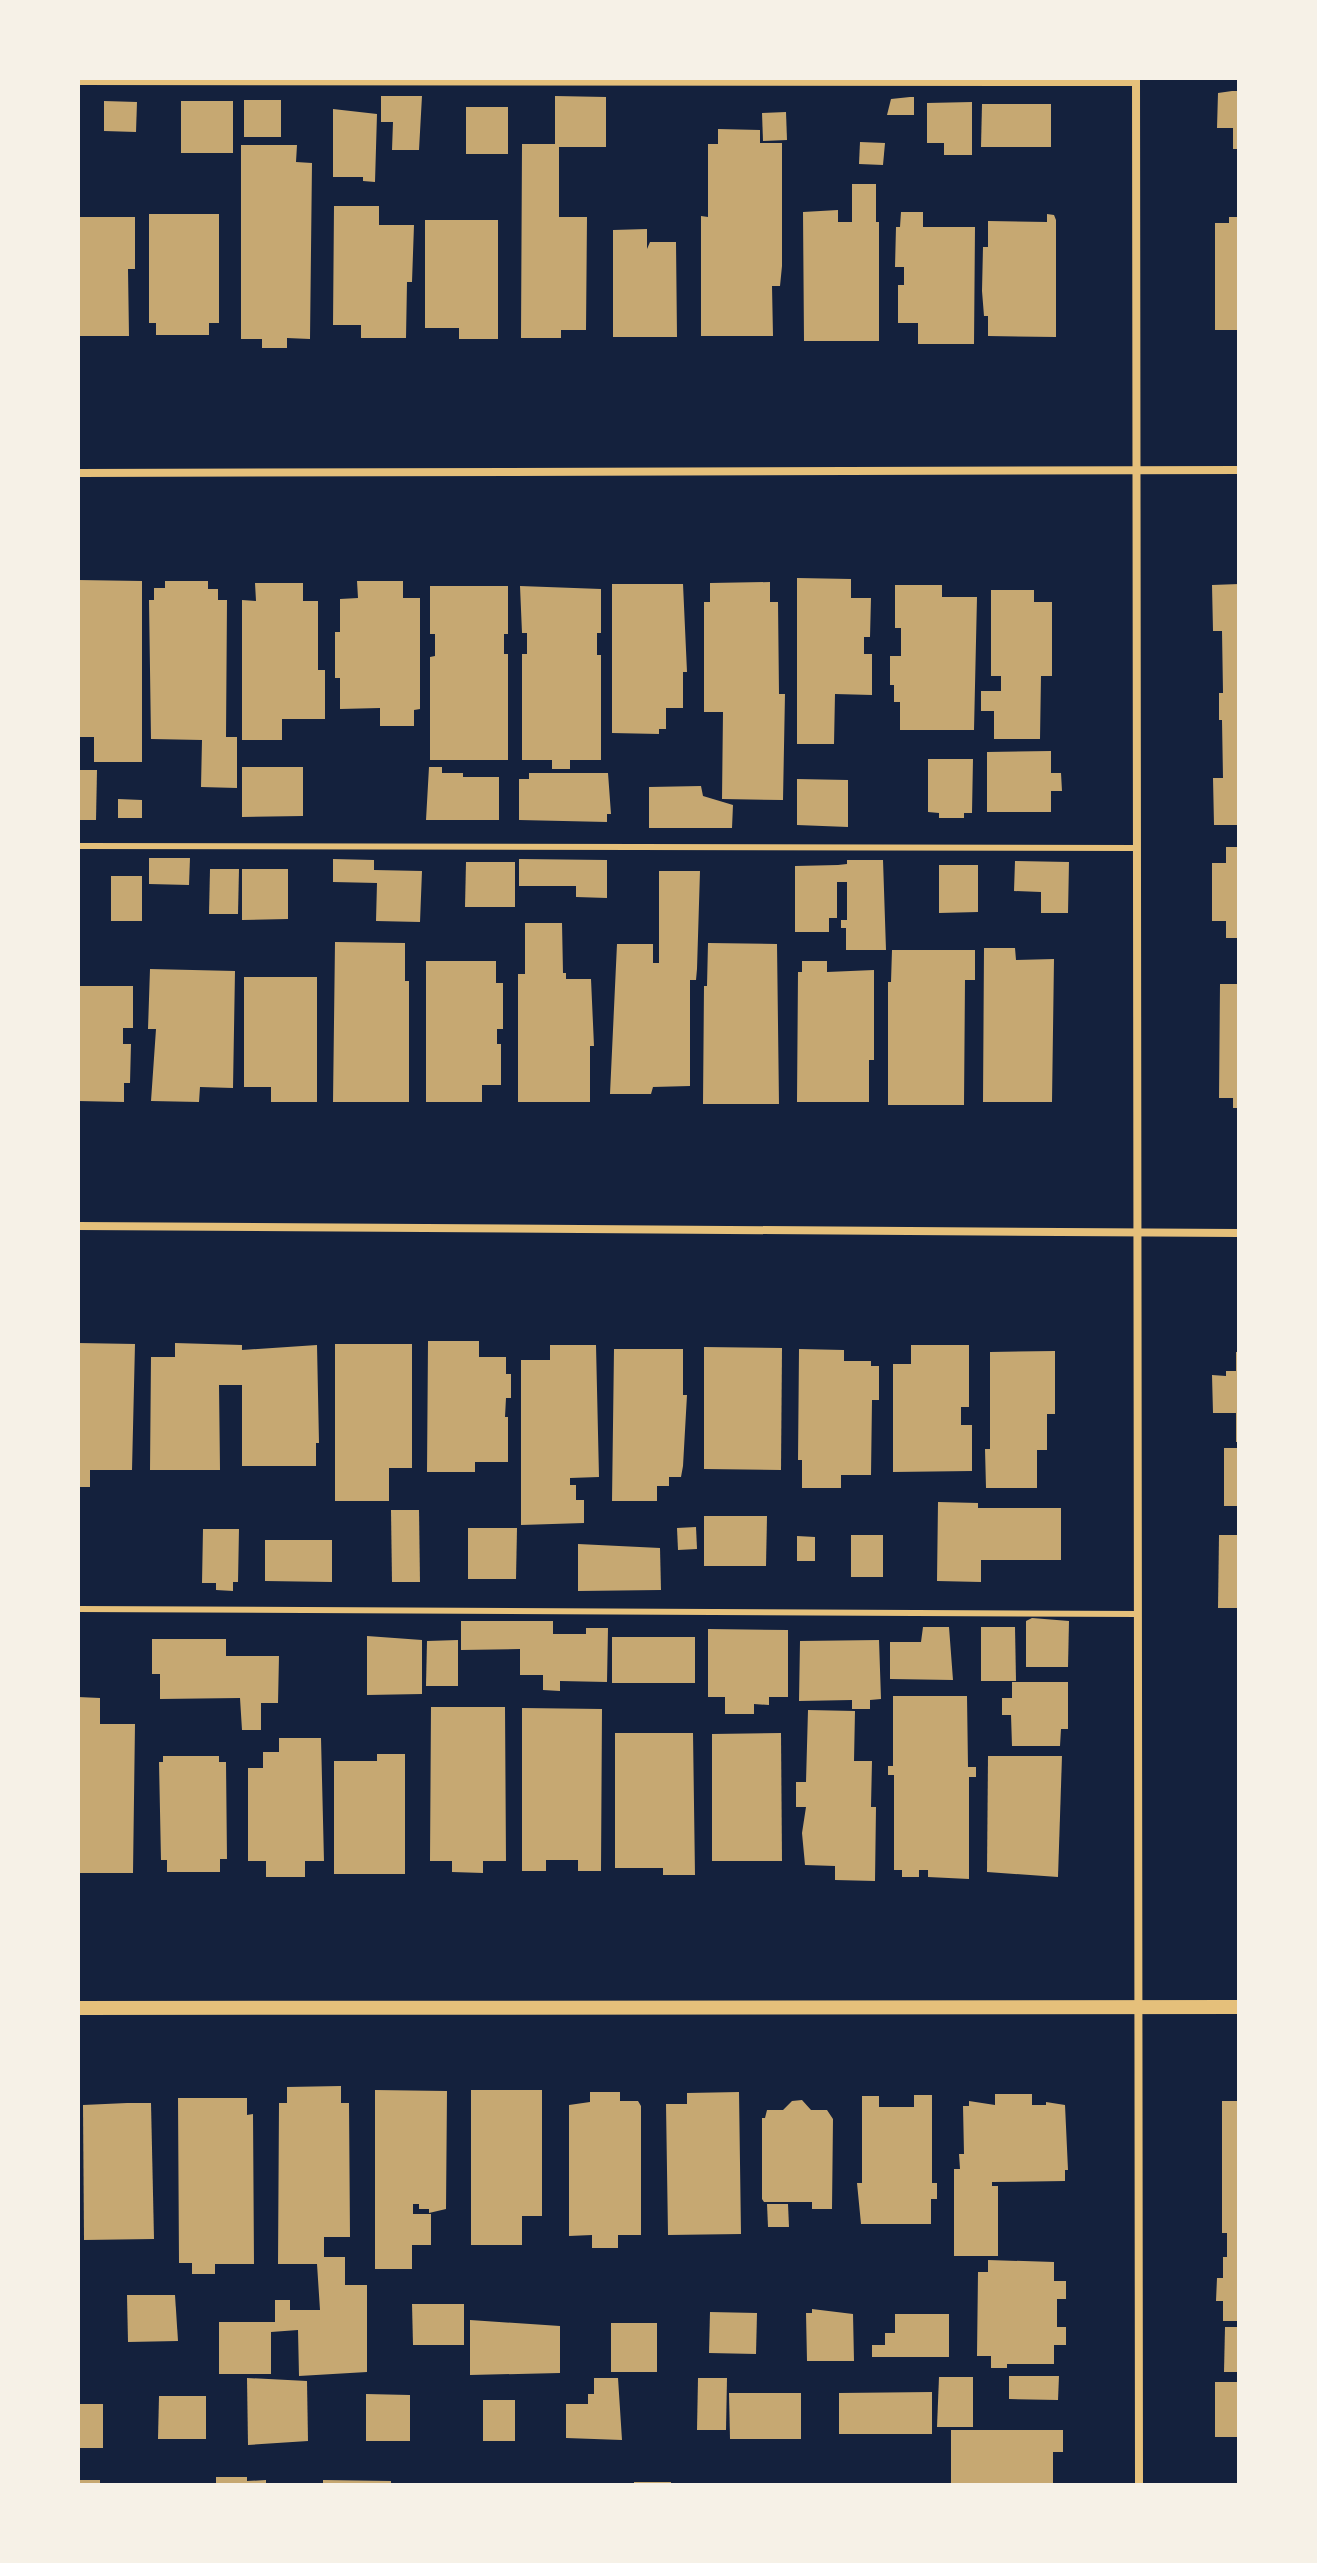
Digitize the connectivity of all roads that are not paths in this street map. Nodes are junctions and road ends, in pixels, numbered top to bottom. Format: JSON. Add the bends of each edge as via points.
{"nodes":[{"id":1,"x":1136,"y":80,"type":"edge"},
{"id":2,"x":78,"y":82,"type":"edge"},
{"id":3,"x":1137,"y":470,"type":"junction"},
{"id":4,"x":1239,"y":470,"type":"edge"},
{"id":5,"x":78,"y":473,"type":"edge"},
{"id":6,"x":78,"y":846,"type":"edge"},
{"id":7,"x":1137,"y":848,"type":"junction"},
{"id":8,"x":78,"y":1226,"type":"edge"},
{"id":9,"x":1138,"y":1233,"type":"junction"},
{"id":10,"x":1239,"y":1233,"type":"edge"},
{"id":11,"x":78,"y":1609,"type":"edge"},
{"id":12,"x":1138,"y":1614,"type":"junction"},
{"id":13,"x":1138,"y":2007,"type":"junction"},
{"id":14,"x":1239,"y":2007,"type":"edge"},
{"id":15,"x":78,"y":2008,"type":"edge"},
{"id":16,"x":1139,"y":2485,"type":"edge"}],
"edges":[{"from":1,"to":2,"type":"lane"},
{"from":1,"to":3,"type":"street"},
{"from":3,"to":4,"type":"street"},
{"from":3,"to":5,"type":"street"},
{"from":3,"to":7,"type":"street"},
{"from":6,"to":7,"type":"lane"},
{"from":7,"to":9,"type":"street"},
{"from":8,"to":9,"type":"street"},
{"from":9,"to":10,"type":"street"},
{"from":9,"to":12,"type":"street"},
{"from":11,"to":12,"type":"lane"},
{"from":12,"to":13,"type":"street"},
{"from":13,"to":14,"type":"street"},
{"from":13,"to":15,"type":"street"},
{"from":13,"to":16,"type":"street"}]}
